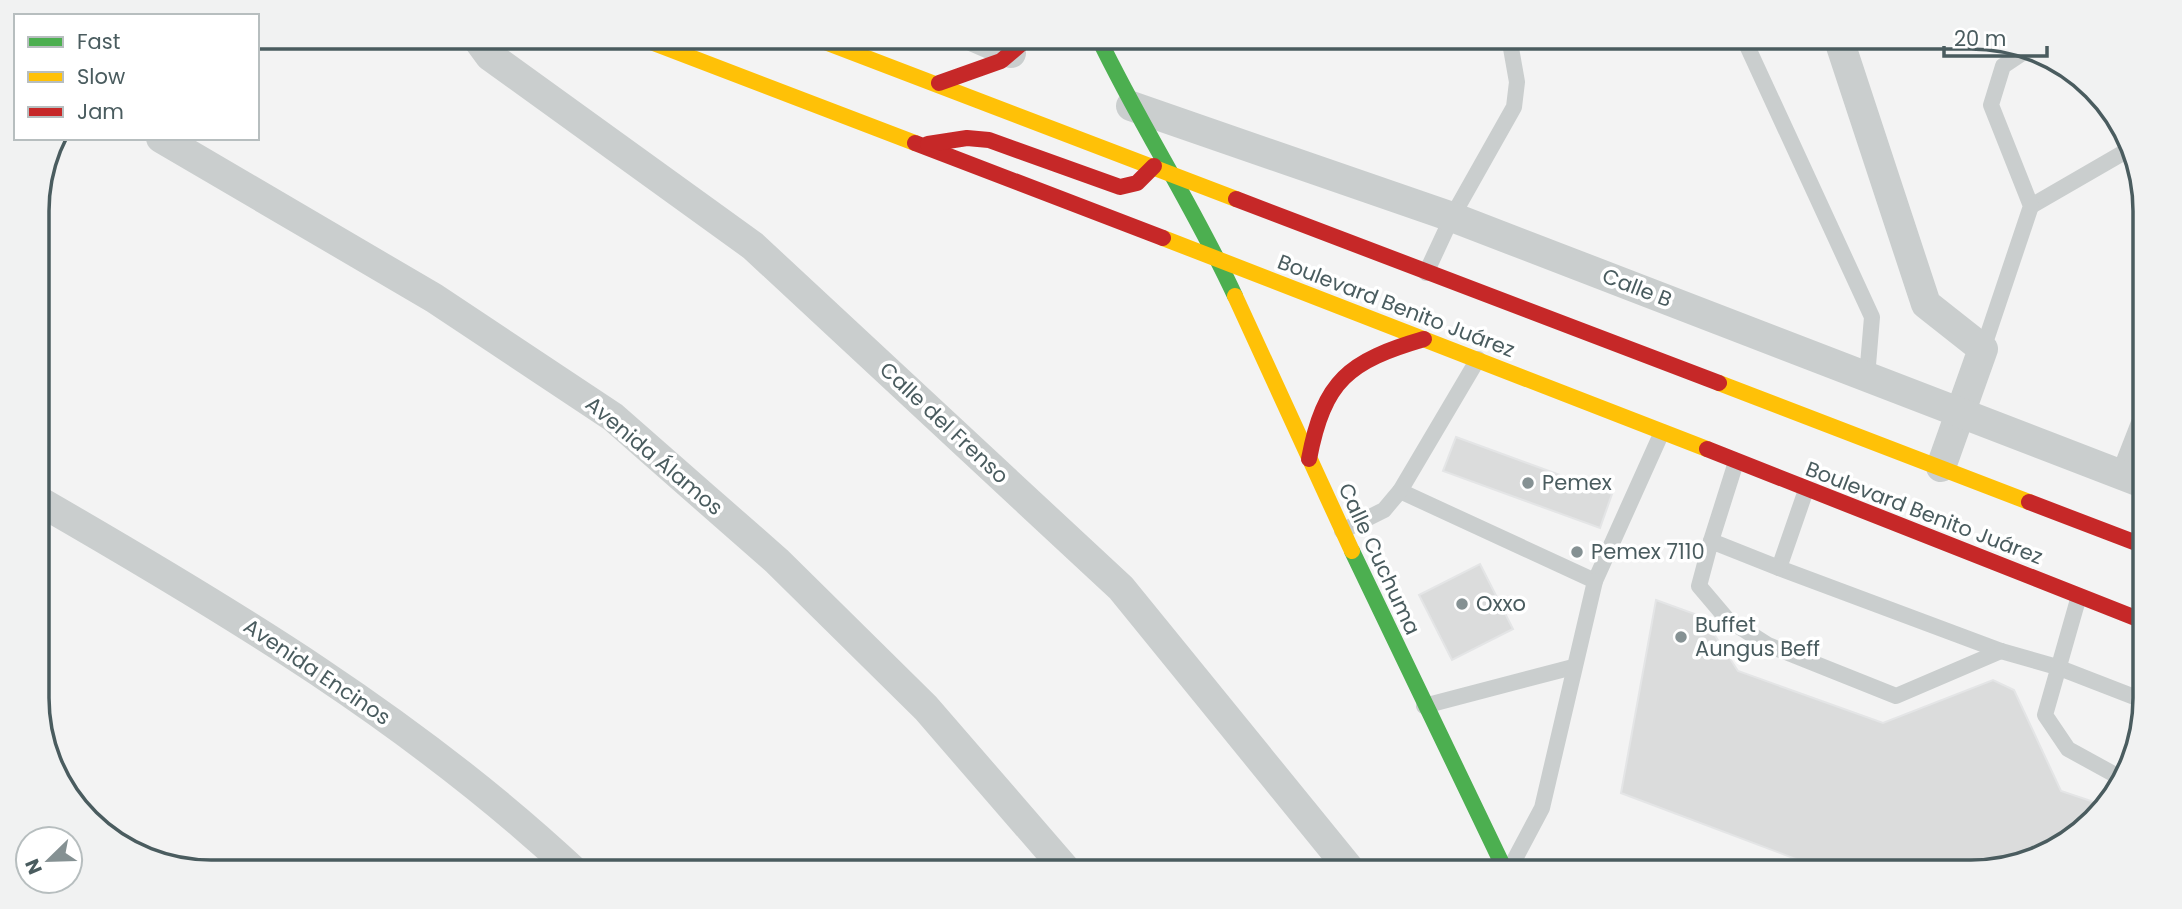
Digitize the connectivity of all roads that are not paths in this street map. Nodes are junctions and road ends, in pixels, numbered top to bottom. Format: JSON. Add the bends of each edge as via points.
{"nodes":[{"id":1,"x":485,"y":49,"type":"edge"},
{"id":2,"x":669,"y":49,"type":"edge"},
{"id":3,"x":845,"y":49,"type":"edge"},
{"id":4,"x":1015,"y":49,"type":"edge"},
{"id":5,"x":1104,"y":49,"type":"edge"},
{"id":6,"x":1511,"y":49,"type":"edge"},
{"id":7,"x":1749,"y":49,"type":"edge"},
{"id":8,"x":1842,"y":49,"type":"edge"},
{"id":9,"x":2017,"y":56,"type":"edge"},
{"id":10,"x":939,"y":83,"type":"junction"},
{"id":11,"x":1131,"y":106,"type":"junction"},
{"id":12,"x":164,"y":140,"type":"edge"},
{"id":13,"x":919,"y":145,"type":"junction"},
{"id":14,"x":2122,"y":152,"type":"edge"},
{"id":15,"x":1160,"y":169,"type":"junction"},
{"id":16,"x":2031,"y":206,"type":"junction"},
{"id":17,"x":1452,"y":217,"type":"junction"},
{"id":18,"x":1219,"y":261,"type":"junction"},
{"id":19,"x":1426,"y":273,"type":"junction"},
{"id":20,"x":1424,"y":339,"type":"junction"},
{"id":21,"x":1983,"y":349,"type":"junction"},
{"id":22,"x":1478,"y":359,"type":"junction"},
{"id":23,"x":1867,"y":377,"type":"junction"},
{"id":24,"x":1961,"y":412,"type":"junction"},
{"id":25,"x":1662,"y":432,"type":"junction"},
{"id":26,"x":2133,"y":457,"type":"edge"},
{"id":27,"x":1309,"y":459,"type":"junction"},
{"id":28,"x":1736,"y":462,"type":"junction"},
{"id":29,"x":1941,"y":467,"type":"junction"},
{"id":30,"x":2129,"y":478,"type":"edge"},
{"id":31,"x":1806,"y":490,"type":"junction"},
{"id":32,"x":1400,"y":491,"type":"junction"},
{"id":33,"x":49,"y":507,"type":"edge"},
{"id":34,"x":1342,"y":531,"type":"junction"},
{"id":35,"x":1711,"y":541,"type":"junction"},
{"id":36,"x":2133,"y":542,"type":"edge"},
{"id":37,"x":1780,"y":568,"type":"junction"},
{"id":38,"x":1595,"y":581,"type":"junction"},
{"id":39,"x":2080,"y":596,"type":"junction"},
{"id":40,"x":2133,"y":617,"type":"edge"},
{"id":41,"x":2001,"y":651,"type":"junction"},
{"id":42,"x":1573,"y":667,"type":"junction"},
{"id":43,"x":2057,"y":667,"type":"junction"},
{"id":44,"x":2133,"y":696,"type":"edge"},
{"id":45,"x":1424,"y":706,"type":"junction"},
{"id":46,"x":2114,"y":774,"type":"edge"},
{"id":47,"x":561,"y":860,"type":"edge"},
{"id":48,"x":1058,"y":860,"type":"edge"},
{"id":49,"x":1343,"y":860,"type":"edge"},
{"id":50,"x":1501,"y":860,"type":"edge"},
{"id":51,"x":1514,"y":860,"type":"edge"}],
"edges":[{"from":1,"to":49,"type":"street","name":"Calle del Frenso","via":[[753,246],[1121,588]]},
{"from":2,"to":13,"type":"main road","name":"Boulevard Benito Juárez"},
{"from":3,"to":10,"type":"main road","name":"Boulevard Benito Juárez"},
{"from":4,"to":10,"type":"main road","via":[[994,65]]},
{"from":5,"to":11,"type":"main road","name":"Calle Cuchuma"},
{"from":6,"to":17,"type":"lane","via":[[1517,82],[1514,107]]},
{"from":7,"to":23,"type":"lane","via":[[1872,317]]},
{"from":8,"to":21,"type":"street","via":[[1926,303]]},
{"from":9,"to":16,"type":"lane","via":[[2003,66],[1991,105]]},
{"from":10,"to":15,"type":"main road","name":"Boulevard Benito Juárez"},
{"from":11,"to":15,"type":"main road","name":"Calle Cuchuma"},
{"from":11,"to":17,"type":"street","name":"Calle B"},
{"from":12,"to":48,"type":"street","name":"Avenida Álamos","via":[[434,298],[613,417],[777,561],[926,708]]},
{"from":13,"to":15,"type":"main road","via":[[967,138],[989,140],[1120,187]]},
{"from":13,"to":18,"type":"main road","name":"Boulevard Benito Juárez"},
{"from":14,"to":16,"type":"lane"},
{"from":15,"to":18,"type":"main road","name":"Calle Cuchuma"},
{"from":15,"to":19,"type":"main road","name":"Boulevard Benito Juárez"},
{"from":16,"to":21,"type":"lane"},
{"from":17,"to":19,"type":"lane"},
{"from":17,"to":23,"type":"street","name":"Calle B"},
{"from":18,"to":20,"type":"main road","name":"Boulevard Benito Juárez"},
{"from":18,"to":27,"type":"main road","name":"Calle Cuchuma"},
{"from":19,"to":29,"type":"main road","name":"Boulevard Benito Juárez"},
{"from":20,"to":22,"type":"main road","name":"Boulevard Benito Juárez"},
{"from":20,"to":27,"type":"main road","via":[[1377,353],[1340,380],[1319,412]]},
{"from":21,"to":24,"type":"street"},
{"from":22,"to":25,"type":"main road","name":"Boulevard Benito Juárez"},
{"from":22,"to":32,"type":"lane"},
{"from":23,"to":24,"type":"street","name":"Calle B"},
{"from":24,"to":29,"type":"street"},
{"from":24,"to":30,"type":"street","name":"Calle B"},
{"from":25,"to":28,"type":"main road","name":"Boulevard Benito Juárez"},
{"from":25,"to":38,"type":"lane"},
{"from":26,"to":30,"type":"lane"},
{"from":27,"to":34,"type":"main road","name":"Calle Cuchuma"},
{"from":28,"to":31,"type":"main road","name":"Boulevard Benito Juárez"},
{"from":28,"to":35,"type":"lane"},
{"from":29,"to":36,"type":"main road","name":"Boulevard Benito Juárez"},
{"from":31,"to":37,"type":"lane"},
{"from":31,"to":39,"type":"main road","name":"Boulevard Benito Juárez"},
{"from":32,"to":34,"type":"lane","via":[[1384,510]]},
{"from":32,"to":38,"type":"lane"},
{"from":33,"to":47,"type":"street","name":"Avenida Encinos","via":[[320,670],[424,747]]},
{"from":34,"to":45,"type":"main road","name":"Calle Cuchuma"},
{"from":35,"to":37,"type":"lane"},
{"from":35,"to":41,"type":"lane","via":[[1699,586],[1727,619],[1768,645],[1896,696]]},
{"from":37,"to":41,"type":"lane"},
{"from":38,"to":42,"type":"lane"},
{"from":39,"to":40,"type":"main road","name":"Boulevard Benito Juárez"},
{"from":39,"to":43,"type":"lane"},
{"from":41,"to":43,"type":"lane"},
{"from":42,"to":45,"type":"lane"},
{"from":42,"to":51,"type":"lane","via":[[1542,808]]},
{"from":43,"to":44,"type":"lane"},
{"from":43,"to":46,"type":"lane","via":[[2045,715],[2068,750]]},
{"from":45,"to":50,"type":"main road","name":"Calle Cuchuma"}]}
